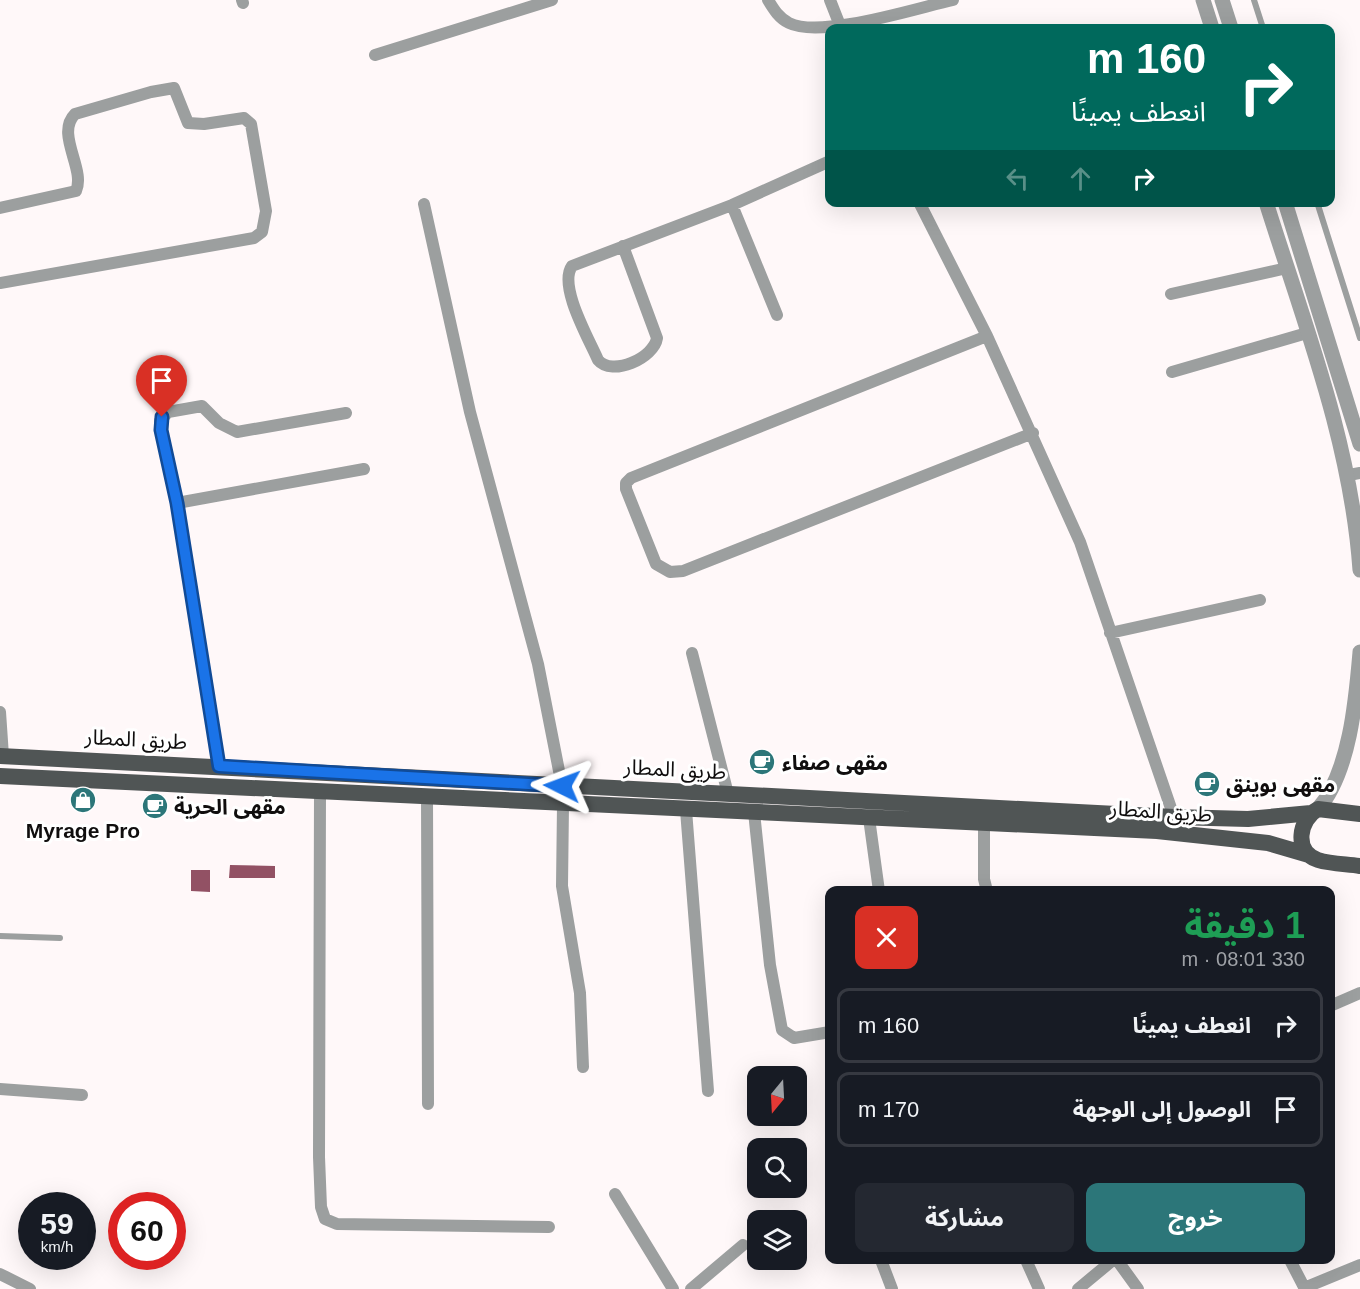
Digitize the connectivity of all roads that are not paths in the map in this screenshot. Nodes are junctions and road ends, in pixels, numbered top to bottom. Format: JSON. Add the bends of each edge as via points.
{"nodes":[{"id":1,"x":552,"y":0,"type":"edge"},
{"id":2,"x":768,"y":0,"type":"edge"},
{"id":3,"x":830,"y":0,"type":"edge"},
{"id":4,"x":953,"y":0,"type":"edge"},
{"id":5,"x":1203,"y":0,"type":"edge"},
{"id":6,"x":1222,"y":0,"type":"edge"},
{"id":7,"x":1254,"y":0,"type":"edge"},
{"id":8,"x":840,"y":24,"type":"edge"},
{"id":9,"x":853,"y":24,"type":"edge"},
{"id":10,"x":1211,"y":24,"type":"edge"},
{"id":11,"x":1230,"y":24,"type":"edge"},
{"id":12,"x":1262,"y":24,"type":"edge"},
{"id":13,"x":825,"y":28,"type":"edge"},
{"id":14,"x":375,"y":55,"type":"dead end"},
{"id":15,"x":825,"y":163,"type":"edge"},
{"id":16,"x":424,"y":204,"type":"dead end"},
{"id":17,"x":732,"y":205,"type":"junction"},
{"id":18,"x":922,"y":207,"type":"edge"},
{"id":19,"x":1268,"y":207,"type":"edge"},
{"id":20,"x":1287,"y":207,"type":"edge"},
{"id":21,"x":1319,"y":207,"type":"edge"},
{"id":22,"x":0,"y":208,"type":"edge"},
{"id":23,"x":623,"y":246,"type":"junction"},
{"id":24,"x":1287,"y":268,"type":"junction"},
{"id":25,"x":0,"y":284,"type":"edge"},
{"id":26,"x":1171,"y":294,"type":"dead end"},
{"id":27,"x":777,"y":315,"type":"dead end"},
{"id":28,"x":1307,"y":333,"type":"junction"},
{"id":29,"x":987,"y":336,"type":"junction"},
{"id":30,"x":1360,"y":338,"type":"edge"},
{"id":31,"x":1172,"y":372,"type":"dead end"},
{"id":32,"x":346,"y":413,"type":"dead end"},
{"id":33,"x":1033,"y":433,"type":"junction"},
{"id":34,"x":1360,"y":444,"type":"edge"},
{"id":35,"x":364,"y":469,"type":"dead end"},
{"id":36,"x":1354,"y":474,"type":"edge"},
{"id":37,"x":177,"y":503,"type":"junction"},
{"id":38,"x":1360,"y":570,"type":"edge"},
{"id":39,"x":1260,"y":600,"type":"dead end"},
{"id":40,"x":1110,"y":633,"type":"junction"},
{"id":41,"x":1360,"y":652,"type":"edge"},
{"id":42,"x":692,"y":653,"type":"dead end"},
{"id":43,"x":0,"y":712,"type":"edge"},
{"id":44,"x":2,"y":756,"type":"edge"},
{"id":45,"x":219,"y":766,"type":"junction"},
{"id":46,"x":0,"y":776,"type":"edge"},
{"id":47,"x":562,"y":786,"type":"junction"},
{"id":48,"x":320,"y":792,"type":"junction"},
{"id":49,"x":728,"y":794,"type":"junction"},
{"id":50,"x":427,"y":796,"type":"junction"},
{"id":51,"x":563,"y":805,"type":"junction"},
{"id":52,"x":686,"y":810,"type":"junction"},
{"id":53,"x":1315,"y":811,"type":"junction"},
{"id":54,"x":754,"y":812,"type":"junction"},
{"id":55,"x":1360,"y":814,"type":"edge"},
{"id":56,"x":1174,"y":817,"type":"junction"},
{"id":57,"x":869,"y":818,"type":"junction"},
{"id":58,"x":984,"y":824,"type":"junction"},
{"id":59,"x":1309,"y":855,"type":"junction"},
{"id":60,"x":1360,"y":866,"type":"edge"},
{"id":61,"x":878,"y":886,"type":"edge"},
{"id":62,"x":986,"y":886,"type":"edge"},
{"id":63,"x":0,"y":936,"type":"edge"},
{"id":64,"x":60,"y":938,"type":"dead end"},
{"id":65,"x":1360,"y":993,"type":"edge"},
{"id":66,"x":1335,"y":1004,"type":"edge"},
{"id":67,"x":825,"y":1033,"type":"edge"},
{"id":68,"x":583,"y":1067,"type":"dead end"},
{"id":69,"x":0,"y":1089,"type":"edge"},
{"id":70,"x":708,"y":1091,"type":"dead end"},
{"id":71,"x":82,"y":1095,"type":"dead end"},
{"id":72,"x":428,"y":1104,"type":"dead end"},
{"id":73,"x":615,"y":1194,"type":"dead end"},
{"id":74,"x":549,"y":1227,"type":"dead end"},
{"id":75,"x":743,"y":1245,"type":"dead end"},
{"id":76,"x":883,"y":1264,"type":"edge"},
{"id":77,"x":1028,"y":1264,"type":"edge"},
{"id":78,"x":1110,"y":1264,"type":"edge"},
{"id":79,"x":1118,"y":1264,"type":"edge"},
{"id":80,"x":1292,"y":1264,"type":"edge"},
{"id":81,"x":1360,"y":1264,"type":"edge"},
{"id":82,"x":0,"y":1274,"type":"edge"},
{"id":83,"x":30,"y":1289,"type":"edge"},
{"id":84,"x":673,"y":1289,"type":"edge"},
{"id":85,"x":691,"y":1289,"type":"edge"},
{"id":86,"x":892,"y":1289,"type":"edge"},
{"id":87,"x":1039,"y":1289,"type":"edge"},
{"id":88,"x":1078,"y":1289,"type":"edge"},
{"id":89,"x":1138,"y":1289,"type":"edge"},
{"id":90,"x":1305,"y":1289,"type":"edge"}],
"edges":[{"from":1,"to":14,"type":"street"},
{"from":2,"to":13,"type":"street","via":[[776,14],[790,24]]},
{"from":3,"to":8,"type":"street"},
{"from":4,"to":9,"type":"street"},
{"from":5,"to":10,"type":"street"},
{"from":6,"to":11,"type":"street"},
{"from":7,"to":12,"type":"lane"},
{"from":15,"to":17,"type":"street"},
{"from":16,"to":47,"type":"street","via":[[470,412],[538,664]]},
{"from":17,"to":23,"type":"street"},
{"from":17,"to":27,"type":"street"},
{"from":18,"to":29,"type":"street"},
{"from":19,"to":24,"type":"street"},
{"from":20,"to":34,"type":"street"},
{"from":21,"to":30,"type":"lane"},
{"from":22,"to":25,"type":"street","via":[[76,191],[78,182],[68,127],[75,114],[174,88],[188,123],[244,117],[251,124],[266,211],[262,232],[254,238]]},
{"from":23,"to":23,"type":"street","via":[[577,263],[567,278],[567,287],[598,360],[609,368],[647,354],[657,338]]},
{"from":24,"to":26,"type":"street"},
{"from":24,"to":28,"type":"street"},
{"from":28,"to":31,"type":"street"},
{"from":28,"to":36,"type":"street"},
{"from":29,"to":33,"type":"street"},
{"from":29,"to":33,"type":"street","via":[[631,478],[626,489],[656,564],[670,572],[683,571]]},
{"from":32,"to":37,"type":"street","via":[[237,432],[219,423],[202,406],[168,412],[160,421]]},
{"from":33,"to":40,"type":"street","via":[[1080,542]]},
{"from":35,"to":37,"type":"street"},
{"from":36,"to":38,"type":"street"},
{"from":37,"to":45,"type":"street"},
{"from":39,"to":40,"type":"street"},
{"from":40,"to":56,"type":"street"},
{"from":41,"to":53,"type":"street","via":[[1339,772],[1331,791]]},
{"from":42,"to":49,"type":"street"},
{"from":43,"to":44,"type":"street"},
{"from":44,"to":45,"type":"main road","name":"طريق المطار"},
{"from":45,"to":47,"type":"main road","name":"طريق المطار"},
{"from":46,"to":48,"type":"main road","name":"طريق المطار"},
{"from":47,"to":49,"type":"main road","name":"طريق المطار"},
{"from":48,"to":50,"type":"main road","name":"طريق المطار"},
{"from":48,"to":74,"type":"street","via":[[319,1156],[325,1218],[337,1224]]},
{"from":49,"to":56,"type":"main road","name":"طريق المطار"},
{"from":50,"to":51,"type":"main road","name":"طريق المطار"},
{"from":50,"to":72,"type":"street"},
{"from":51,"to":52,"type":"main road","name":"طريق المطار"},
{"from":51,"to":68,"type":"street","via":[[562,886],[580,993]]},
{"from":52,"to":54,"type":"main road","name":"طريق المطار"},
{"from":52,"to":70,"type":"street"},
{"from":53,"to":55,"type":"main road","name":"طريق المطار"},
{"from":53,"to":56,"type":"main road","name":"طريق المطار","via":[[1248,819]]},
{"from":53,"to":59,"type":"main road","via":[[1301,829]]},
{"from":54,"to":57,"type":"main road","name":"طريق المطار"},
{"from":54,"to":67,"type":"street","via":[[770,965],[782,1030],[794,1038]]},
{"from":57,"to":58,"type":"main road","name":"طريق المطار"},
{"from":57,"to":61,"type":"street"},
{"from":58,"to":59,"type":"main road","name":"طريق المطار","via":[[1157,831],[1268,843]]},
{"from":58,"to":62,"type":"street"},
{"from":59,"to":60,"type":"main road","name":"طريق المطار","via":[[1317,860]]},
{"from":63,"to":64,"type":"lane"},
{"from":65,"to":66,"type":"street"},
{"from":69,"to":71,"type":"street"},
{"from":73,"to":84,"type":"street"},
{"from":75,"to":85,"type":"street"},
{"from":76,"to":86,"type":"street"},
{"from":77,"to":87,"type":"street"},
{"from":78,"to":88,"type":"street"},
{"from":79,"to":89,"type":"street"},
{"from":80,"to":90,"type":"street"},
{"from":81,"to":90,"type":"street"},
{"from":82,"to":83,"type":"street"}]}
